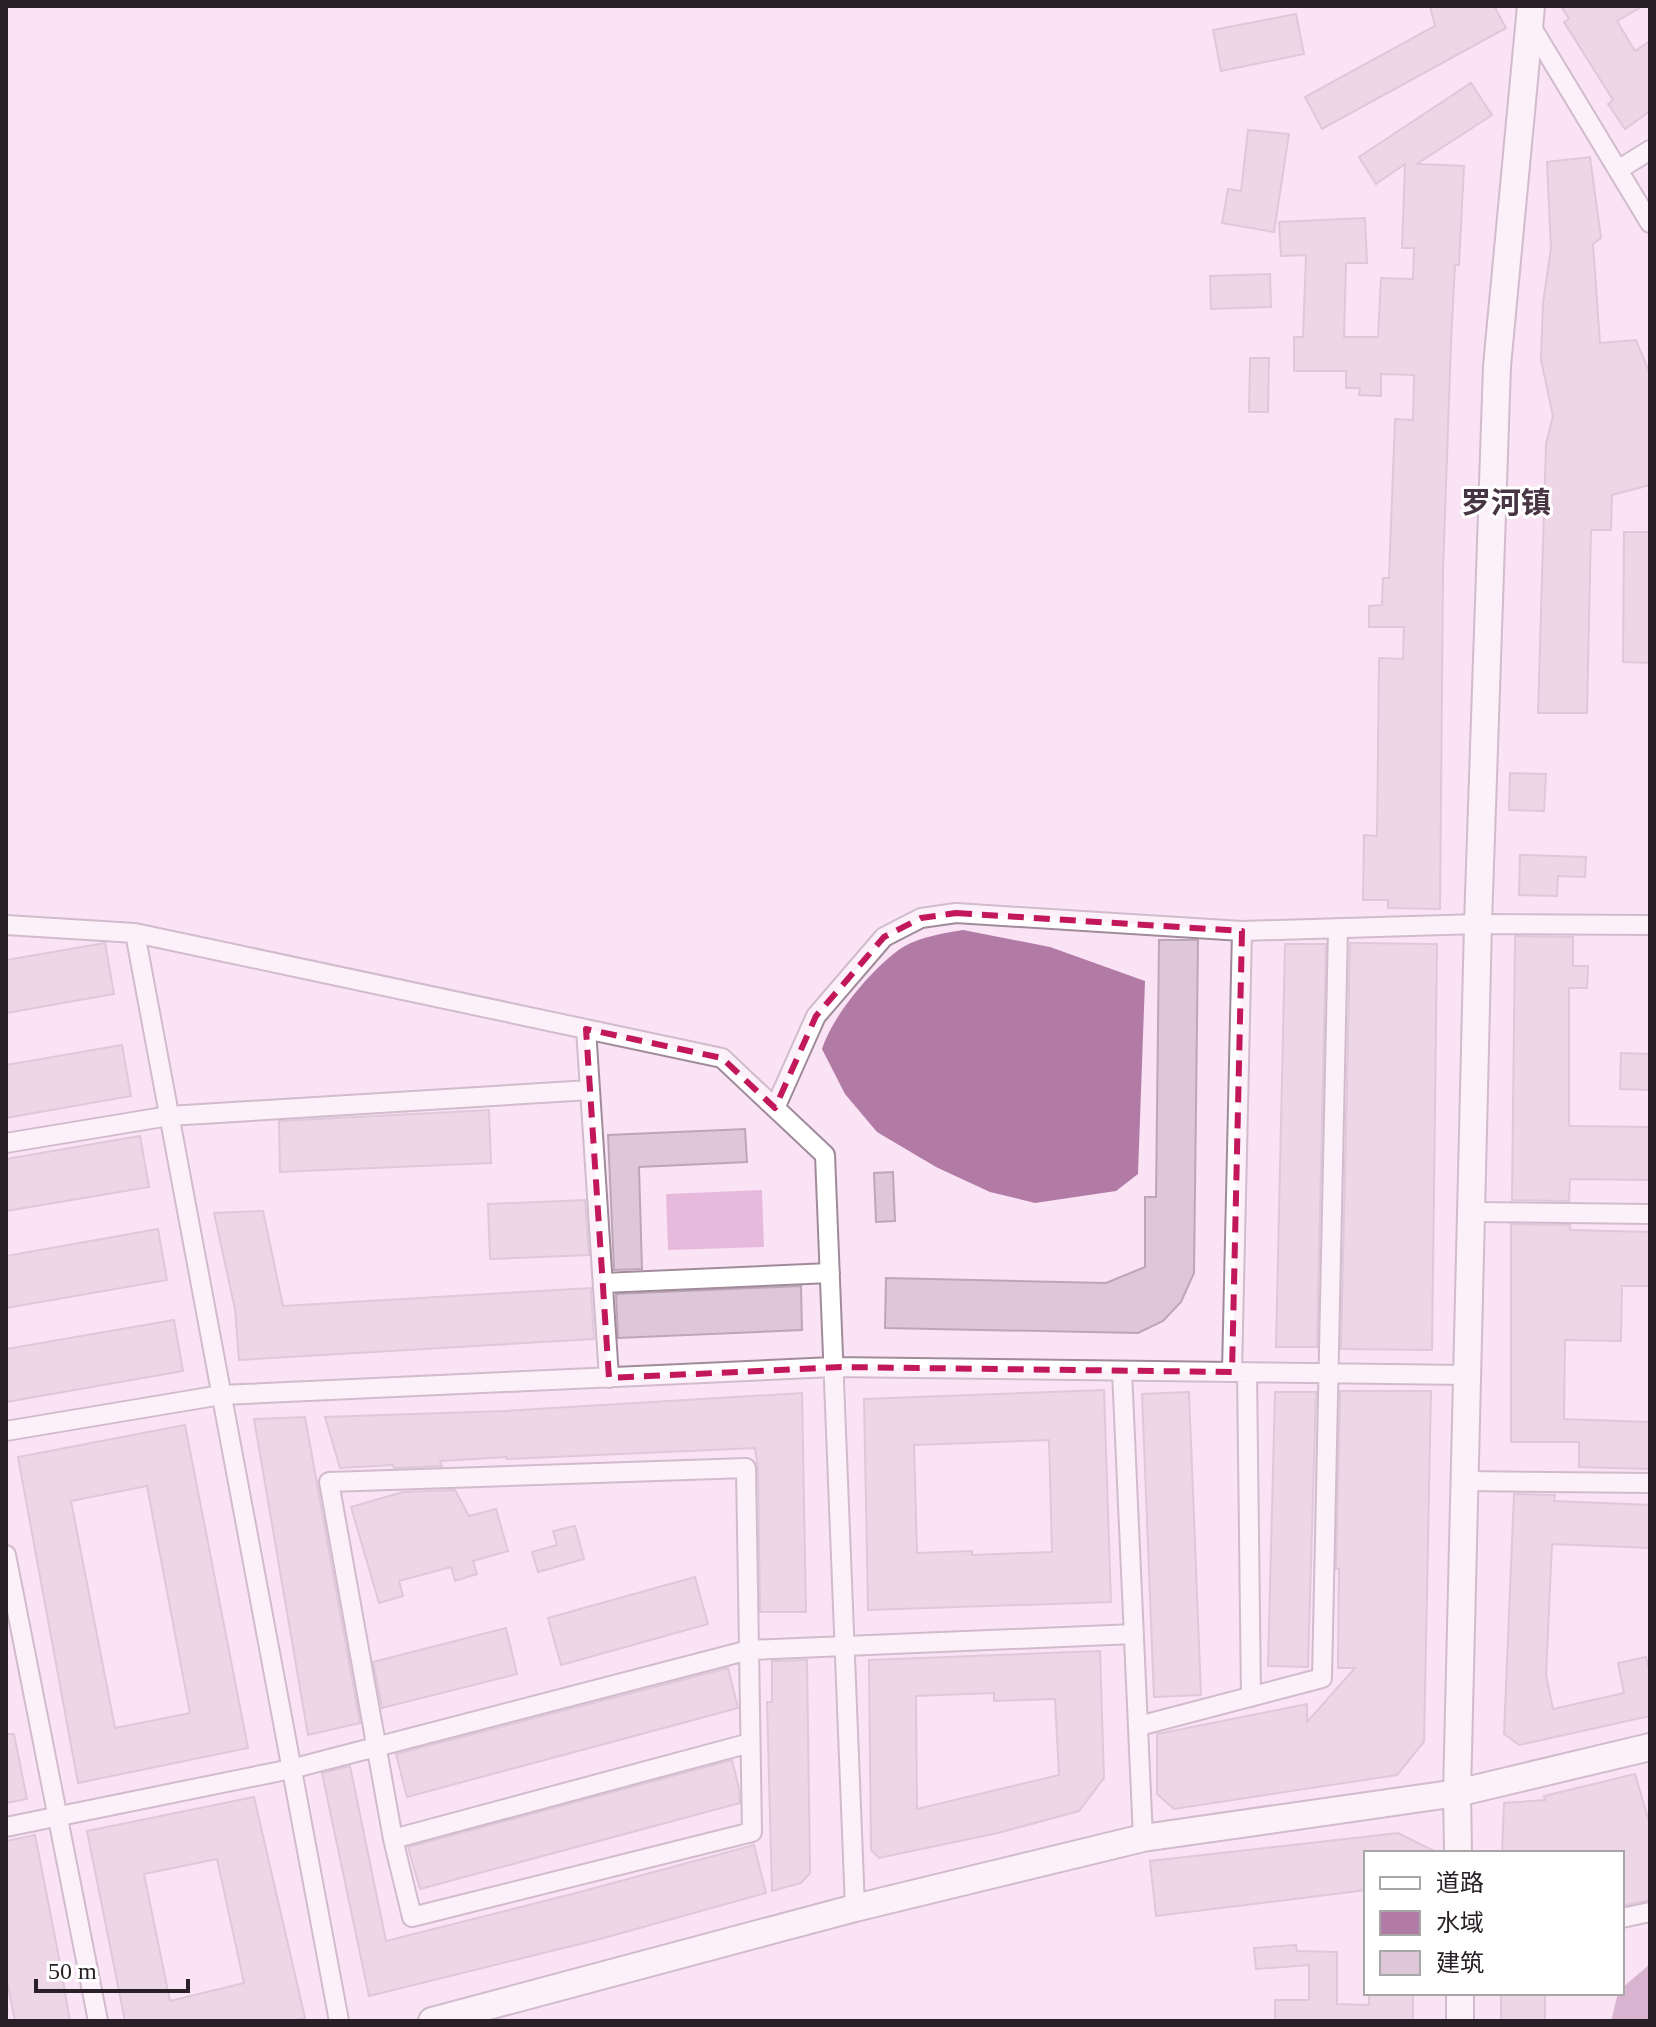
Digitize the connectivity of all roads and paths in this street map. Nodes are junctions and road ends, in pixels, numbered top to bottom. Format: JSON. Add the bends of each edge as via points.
{"nodes":[{"id":1,"x":1530,"y":14,"type":"edge"},
{"id":2,"x":1650,"y":150,"type":"edge"},
{"id":3,"x":1618,"y":170,"type":"junction"},
{"id":4,"x":1650,"y":223,"type":"edge"},
{"id":5,"x":1478,"y":924,"type":"junction"},
{"id":6,"x":6,"y":925,"type":"edge"},
{"id":7,"x":1650,"y":925,"type":"edge"},
{"id":8,"x":1338,"y":928,"type":"junction"},
{"id":9,"x":1242,"y":931,"type":"junction"},
{"id":10,"x":135,"y":933,"type":"junction"},
{"id":11,"x":586,"y":1029,"type":"junction"},
{"id":12,"x":590,"y":1090,"type":"junction"},
{"id":13,"x":775,"y":1108,"type":"junction"},
{"id":14,"x":169,"y":1116,"type":"junction"},
{"id":15,"x":6,"y":1143,"type":"edge"},
{"id":16,"x":1471,"y":1212,"type":"junction"},
{"id":17,"x":1650,"y":1214,"type":"edge"},
{"id":18,"x":830,"y":1273,"type":"junction"},
{"id":19,"x":603,"y":1283,"type":"junction"},
{"id":20,"x":833,"y":1367,"type":"junction"},
{"id":21,"x":1122,"y":1371,"type":"junction"},
{"id":22,"x":1240,"y":1372,"type":"junction"},
{"id":23,"x":1328,"y":1373,"type":"junction"},
{"id":24,"x":1467,"y":1375,"type":"junction"},
{"id":25,"x":609,"y":1378,"type":"junction"},
{"id":26,"x":221,"y":1395,"type":"junction"},
{"id":27,"x":6,"y":1431,"type":"edge"},
{"id":28,"x":1465,"y":1481,"type":"junction"},
{"id":29,"x":1650,"y":1483,"type":"edge"},
{"id":30,"x":6,"y":1555,"type":"edge"},
{"id":31,"x":1134,"y":1634,"type":"junction"},
{"id":32,"x":844,"y":1645,"type":"junction"},
{"id":33,"x":749,"y":1650,"type":"junction"},
{"id":34,"x":1251,"y":1697,"type":"junction"},
{"id":35,"x":1139,"y":1726,"type":"junction"},
{"id":36,"x":750,"y":1743,"type":"junction"},
{"id":37,"x":377,"y":1747,"type":"junction"},
{"id":38,"x":1650,"y":1747,"type":"edge"},
{"id":39,"x":291,"y":1769,"type":"junction"},
{"id":40,"x":1457,"y":1793,"type":"junction"},
{"id":41,"x":58,"y":1816,"type":"junction"},
{"id":42,"x":6,"y":1827,"type":"edge"},
{"id":43,"x":1143,"y":1838,"type":"junction"},
{"id":44,"x":393,"y":1839,"type":"junction"},
{"id":45,"x":1458,"y":1851,"type":"edge"},
{"id":46,"x":855,"y":1908,"type":"junction"},
{"id":47,"x":1650,"y":1912,"type":"edge"},
{"id":48,"x":1624,"y":1918,"type":"edge"},
{"id":49,"x":1460,"y":1995,"type":"edge"},
{"id":50,"x":98,"y":2021,"type":"edge"},
{"id":51,"x":339,"y":2021,"type":"edge"},
{"id":52,"x":432,"y":2021,"type":"edge"},
{"id":53,"x":1460,"y":2021,"type":"edge"}],
"edges":[{"from":1,"to":3,"type":"street"},
{"from":1,"to":5,"type":"main road","via":[[1497,366]]},
{"from":2,"to":3,"type":"street"},
{"from":3,"to":4,"type":"street"},
{"from":5,"to":7,"type":"street"},
{"from":5,"to":8,"type":"street"},
{"from":5,"to":16,"type":"main road"},
{"from":6,"to":10,"type":"street"},
{"from":8,"to":9,"type":"street"},
{"from":8,"to":23,"type":"street"},
{"from":9,"to":13,"type":"street","via":[[956,913],[921,918],[884,937],[816,1016]]},
{"from":9,"to":22,"type":"street"},
{"from":10,"to":11,"type":"street"},
{"from":10,"to":14,"type":"street"},
{"from":11,"to":12,"type":"street"},
{"from":11,"to":13,"type":"street","via":[[722,1058]]},
{"from":12,"to":14,"type":"street"},
{"from":12,"to":19,"type":"street"},
{"from":13,"to":18,"type":"street","via":[[825,1155]]},
{"from":14,"to":15,"type":"street"},
{"from":14,"to":26,"type":"street"},
{"from":16,"to":17,"type":"street"},
{"from":16,"to":24,"type":"main road"},
{"from":18,"to":19,"type":"street"},
{"from":18,"to":20,"type":"street"},
{"from":19,"to":25,"type":"street"},
{"from":20,"to":21,"type":"street"},
{"from":20,"to":25,"type":"street"},
{"from":20,"to":32,"type":"street"},
{"from":21,"to":22,"type":"street"},
{"from":21,"to":31,"type":"street"},
{"from":22,"to":23,"type":"street"},
{"from":22,"to":34,"type":"street"},
{"from":23,"to":24,"type":"street"},
{"from":23,"to":34,"type":"street","via":[[1322,1678]]},
{"from":24,"to":28,"type":"main road"},
{"from":25,"to":26,"type":"street"},
{"from":26,"to":27,"type":"street"},
{"from":26,"to":39,"type":"street"},
{"from":28,"to":29,"type":"street"},
{"from":28,"to":40,"type":"main road"},
{"from":30,"to":41,"type":"street"},
{"from":31,"to":32,"type":"street"},
{"from":31,"to":35,"type":"street"},
{"from":32,"to":33,"type":"street"},
{"from":32,"to":46,"type":"street"},
{"from":33,"to":36,"type":"street"},
{"from":33,"to":37,"type":"street"},
{"from":33,"to":37,"type":"street","via":[[746,1468],[329,1482]]},
{"from":34,"to":35,"type":"street"},
{"from":35,"to":43,"type":"street"},
{"from":36,"to":44,"type":"street"},
{"from":36,"to":44,"type":"street","via":[[752,1832],[412,1917]]},
{"from":37,"to":39,"type":"street"},
{"from":37,"to":44,"type":"street"},
{"from":38,"to":40,"type":"main road"},
{"from":39,"to":41,"type":"street"},
{"from":39,"to":51,"type":"street"},
{"from":40,"to":43,"type":"main road"},
{"from":40,"to":45,"type":"main road"},
{"from":41,"to":42,"type":"street"},
{"from":41,"to":50,"type":"street"},
{"from":43,"to":46,"type":"main road"},
{"from":46,"to":52,"type":"main road"},
{"from":47,"to":48,"type":"street"},
{"from":49,"to":53,"type":"main road"}]}
